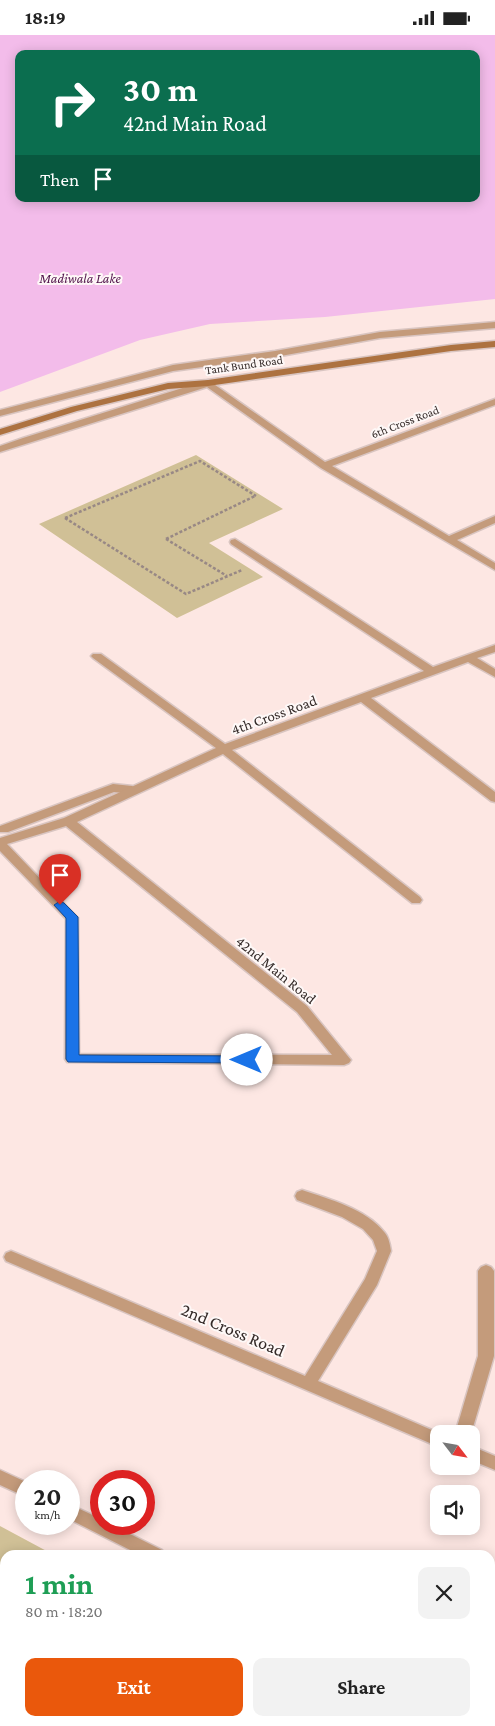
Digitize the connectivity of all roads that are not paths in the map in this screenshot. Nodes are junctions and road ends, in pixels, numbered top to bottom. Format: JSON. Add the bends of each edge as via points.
{"nodes":[{"id":1,"x":495,"y":325,"type":"edge"},
{"id":2,"x":495,"y":344,"type":"edge"},
{"id":3,"x":208,"y":383,"type":"junction"},
{"id":4,"x":495,"y":402,"type":"edge"},
{"id":5,"x":0,"y":413,"type":"edge"},
{"id":6,"x":0,"y":431,"type":"edge"},
{"id":7,"x":0,"y":449,"type":"edge"},
{"id":8,"x":324,"y":466,"type":"junction"},
{"id":9,"x":495,"y":519,"type":"edge"},
{"id":10,"x":448,"y":540,"type":"junction"},
{"id":11,"x":235,"y":542,"type":"dead end"},
{"id":12,"x":495,"y":567,"type":"edge"},
{"id":13,"x":495,"y":647,"type":"edge"},
{"id":14,"x":97,"y":656,"type":"dead end"},
{"id":15,"x":469,"y":658,"type":"junction"},
{"id":16,"x":432,"y":672,"type":"junction"},
{"id":17,"x":495,"y":675,"type":"edge"},
{"id":18,"x":362,"y":699,"type":"junction"},
{"id":19,"x":224,"y":749,"type":"junction"},
{"id":20,"x":132,"y":790,"type":"junction"},
{"id":21,"x":495,"y":798,"type":"edge"},
{"id":22,"x":68,"y":821,"type":"junction"},
{"id":23,"x":4,"y":829,"type":"dead end"},
{"id":24,"x":0,"y":843,"type":"edge"},
{"id":25,"x":416,"y":900,"type":"dead end"},
{"id":26,"x":302,"y":1196,"type":"dead end"},
{"id":27,"x":11,"y":1257,"type":"dead end"},
{"id":28,"x":486,"y":1271,"type":"dead end"},
{"id":29,"x":308,"y":1384,"type":"junction"},
{"id":30,"x":466,"y":1425,"type":"edge"},
{"id":31,"x":430,"y":1435,"type":"edge"},
{"id":32,"x":480,"y":1457,"type":"edge"},
{"id":33,"x":495,"y":1463,"type":"edge"},
{"id":34,"x":0,"y":1477,"type":"edge"},
{"id":35,"x":15,"y":1484,"type":"edge"},
{"id":36,"x":80,"y":1517,"type":"edge"},
{"id":37,"x":146,"y":1550,"type":"edge"}],
"edges":[{"from":1,"to":5,"type":"street","via":[[380,335],[173,368]]},
{"from":2,"to":3,"type":"main road","name":"Tank Bund Road"},
{"from":3,"to":6,"type":"main road","name":"Tank Bund Road","via":[[168,386]]},
{"from":3,"to":7,"type":"street"},
{"from":3,"to":8,"type":"street"},
{"from":4,"to":8,"type":"street","name":"6th Cross Road"},
{"from":8,"to":10,"type":"street"},
{"from":9,"to":10,"type":"street"},
{"from":10,"to":12,"type":"street"},
{"from":11,"to":16,"type":"street"},
{"from":13,"to":15,"type":"street","name":"4th Cross Road"},
{"from":14,"to":19,"type":"street"},
{"from":15,"to":16,"type":"street","name":"4th Cross Road"},
{"from":15,"to":17,"type":"street"},
{"from":16,"to":18,"type":"street","name":"4th Cross Road"},
{"from":18,"to":19,"type":"street","name":"4th Cross Road"},
{"from":18,"to":21,"type":"street"},
{"from":19,"to":20,"type":"street","name":"4th Cross Road"},
{"from":19,"to":25,"type":"street"},
{"from":20,"to":22,"type":"street","name":"4th Cross Road"},
{"from":20,"to":23,"type":"street","via":[[113,788]]},
{"from":22,"to":24,"type":"street","name":"42nd Main Road"},
{"from":22,"to":24,"type":"street","name":"42nd Main Road","via":[[302,1009],[344,1061],[72,1059],[72,917]]},
{"from":26,"to":29,"type":"street","via":[[347,1213],[368,1225],[380,1237],[384,1251],[372,1281]]},
{"from":27,"to":29,"type":"street","name":"2nd Cross Road"},
{"from":28,"to":30,"type":"street","via":[[486,1356]]},
{"from":29,"to":31,"type":"street","name":"2nd Cross Road"},
{"from":32,"to":33,"type":"street"},
{"from":34,"to":35,"type":"street"},
{"from":36,"to":37,"type":"street"}]}
